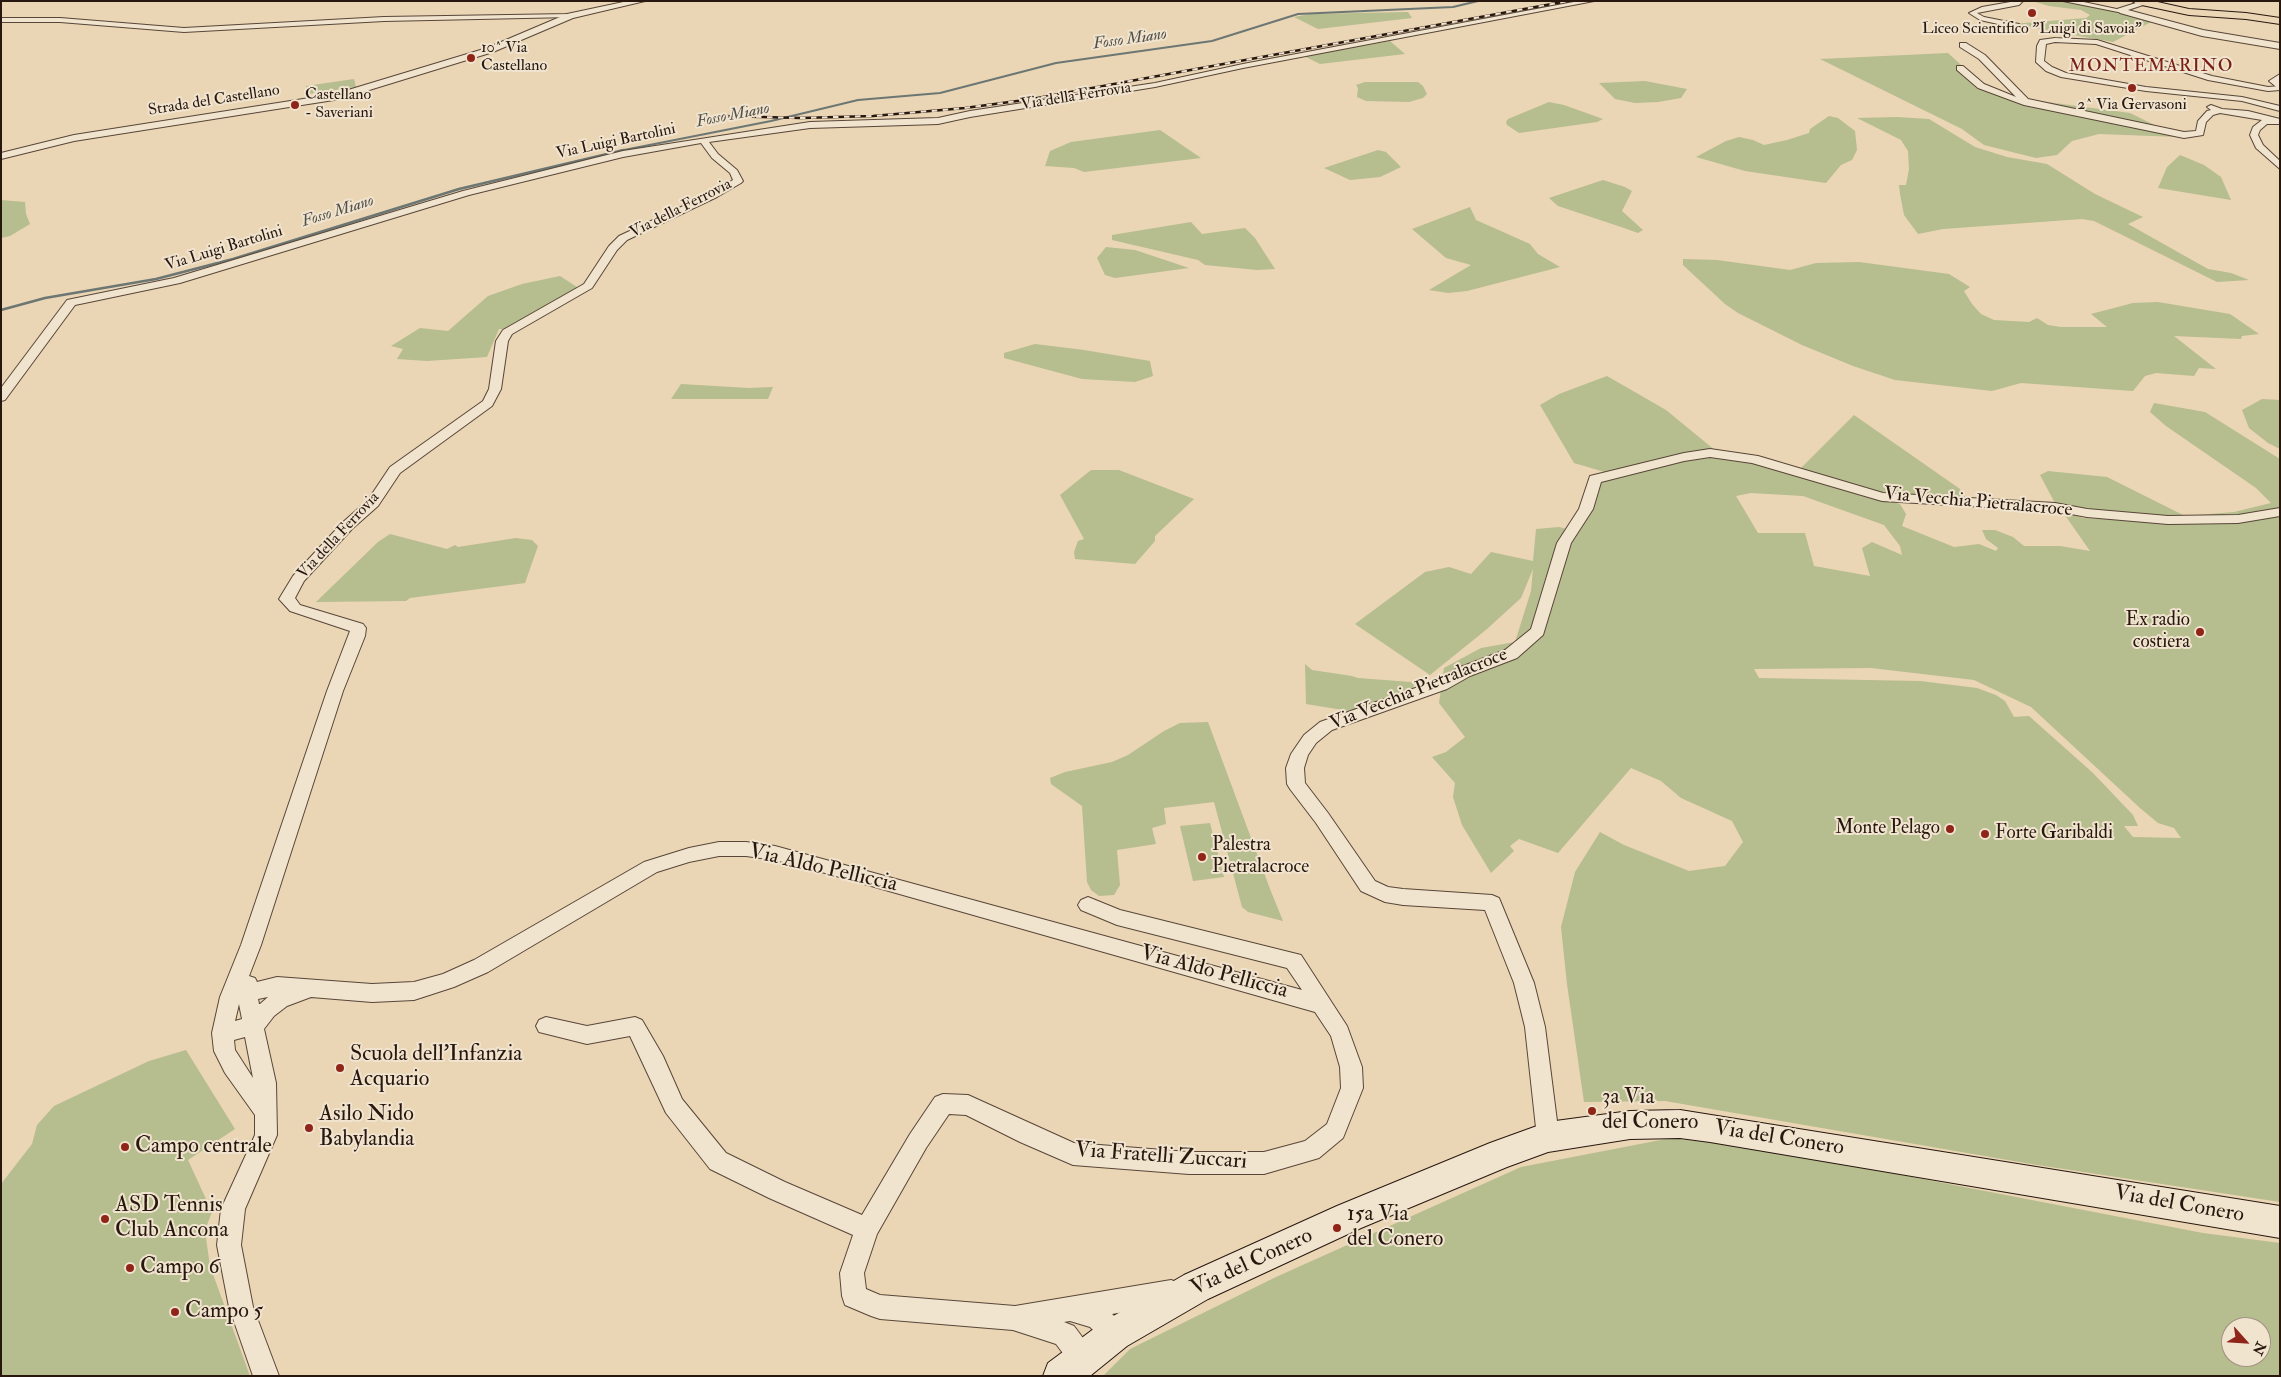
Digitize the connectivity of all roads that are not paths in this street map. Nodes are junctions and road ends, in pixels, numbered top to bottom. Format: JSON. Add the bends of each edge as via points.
{"nodes":[{"id":1,"x":641,"y":1,"type":"edge"},
{"id":2,"x":1591,"y":1,"type":"edge"},
{"id":3,"x":2020,"y":1,"type":"edge"},
{"id":4,"x":2066,"y":1,"type":"edge"},
{"id":5,"x":2141,"y":2,"type":"edge"},
{"id":6,"x":2123,"y":11,"type":"junction"},
{"id":7,"x":2280,"y":11,"type":"edge"},
{"id":8,"x":570,"y":16,"type":"junction"},
{"id":9,"x":2268,"y":16,"type":"edge"},
{"id":10,"x":1,"y":20,"type":"edge"},
{"id":11,"x":2016,"y":26,"type":"dead end"},
{"id":12,"x":1963,"y":44,"type":"dead end"},
{"id":13,"x":2280,"y":46,"type":"edge"},
{"id":14,"x":1960,"y":68,"type":"dead end"},
{"id":15,"x":2176,"y":68,"type":"junction"},
{"id":16,"x":2280,"y":78,"type":"edge"},
{"id":17,"x":2280,"y":87,"type":"edge"},
{"id":18,"x":2174,"y":92,"type":"junction"},
{"id":19,"x":2027,"y":103,"type":"junction"},
{"id":20,"x":2280,"y":109,"type":"edge"},
{"id":21,"x":2220,"y":111,"type":"junction"},
{"id":22,"x":2277,"y":122,"type":"edge"},
{"id":23,"x":703,"y":140,"type":"junction"},
{"id":24,"x":1,"y":156,"type":"edge"},
{"id":25,"x":2280,"y":156,"type":"edge"},
{"id":26,"x":2280,"y":166,"type":"edge"},
{"id":27,"x":1,"y":397,"type":"edge"},
{"id":28,"x":2280,"y":512,"type":"edge"},
{"id":29,"x":1088,"y":905,"type":"dead end"},
{"id":30,"x":310,"y":990,"type":"junction"},
{"id":31,"x":238,"y":996,"type":"junction"},
{"id":32,"x":1323,"y":1005,"type":"junction"},
{"id":33,"x":254,"y":1026,"type":"junction"},
{"id":34,"x":546,"y":1026,"type":"dead end"},
{"id":35,"x":222,"y":1033,"type":"junction"},
{"id":36,"x":265,"y":1110,"type":"junction"},
{"id":37,"x":1548,"y":1137,"type":"junction"},
{"id":38,"x":2280,"y":1222,"type":"edge"},
{"id":39,"x":868,"y":1229,"type":"junction"},
{"id":40,"x":1196,"y":1287,"type":"junction"},
{"id":41,"x":1070,"y":1309,"type":"junction"},
{"id":42,"x":1013,"y":1318,"type":"junction"},
{"id":43,"x":1115,"y":1334,"type":"junction"},
{"id":44,"x":1072,"y":1367,"type":"edge"},
{"id":45,"x":266,"y":1376,"type":"edge"}],
"edges":[{"from":1,"to":8,"type":"street","name":"Strada del Castellano"},
{"from":2,"to":23,"type":"street","name":"Via della Ferrovia","via":[[1155,85],[938,121],[802,126]]},
{"from":3,"to":11,"type":"street","via":[[1972,13],[1982,19]]},
{"from":4,"to":6,"type":"street"},
{"from":5,"to":6,"type":"street","via":[[2124,7]]},
{"from":5,"to":9,"type":"main road","via":[[2189,12]]},
{"from":6,"to":13,"type":"street","via":[[2202,33]]},
{"from":7,"to":9,"type":"main road"},
{"from":8,"to":10,"type":"street","name":"Strada del Castellano","via":[[384,19],[184,30],[60,20]]},
{"from":8,"to":24,"type":"street","name":"Strada del Castellano","via":[[490,50],[336,97],[74,138]]},
{"from":12,"to":19,"type":"street","via":[[1982,57]]},
{"from":14,"to":19,"type":"street","via":[[1981,86]]},
{"from":15,"to":17,"type":"street","via":[[2251,86]]},
{"from":15,"to":18,"type":"street","via":[[2186,88]]},
{"from":15,"to":18,"type":"street","via":[[2097,42],[2055,40],[2043,42],[2040,46],[2040,62],[2064,75]]},
{"from":16,"to":17,"type":"street","via":[[2274,80]]},
{"from":18,"to":20,"type":"street","via":[[2242,99]]},
{"from":18,"to":21,"type":"street","via":[[2175,99]]},
{"from":19,"to":21,"type":"street","via":[[2184,136],[2200,133],[2202,121],[2210,113]]},
{"from":21,"to":22,"type":"street"},
{"from":22,"to":25,"type":"street","via":[[2268,128],[2264,136]]},
{"from":22,"to":26,"type":"street","via":[[2264,122],[2254,134],[2259,146]]},
{"from":23,"to":27,"type":"street","name":"Via Luigi Bartolini","via":[[623,154],[466,193],[176,281],[71,302]]},
{"from":23,"to":31,"type":"street","name":"Via della Ferrovia","via":[[714,156],[734,172],[738,181],[623,238],[588,286],[507,332],[502,341],[495,389],[488,404],[395,470],[372,503],[298,579],[287,599],[295,608],[358,628],[251,945]]},
{"from":28,"to":37,"type":"street","name":"Via Vecchia Pietralacroce","via":[[2238,520],[2168,520],[2055,507],[1882,497],[1753,459],[1710,453],[1596,479],[1586,509],[1564,543],[1538,631],[1511,654],[1464,672],[1441,685],[1326,726],[1310,739],[1295,768],[1300,791],[1368,886],[1385,894],[1403,897],[1492,903],[1524,983],[1535,1027]]},
{"from":29,"to":32,"type":"street","name":"Via Fratelli Zuccari","via":[[1118,918],[1294,960]]},
{"from":30,"to":31,"type":"street","name":"Via Aldo Pelliccia","via":[[278,986]]},
{"from":30,"to":32,"type":"street","name":"Via Aldo Pelliccia","via":[[372,993],[414,990],[447,981],[481,966],[651,867],[719,849],[746,849],[829,867]]},
{"from":30,"to":33,"type":"street","name":"Via Aldo Pelliccia","via":[[280,999]]},
{"from":31,"to":33,"type":"street"},
{"from":31,"to":35,"type":"street","name":"Via della Ferrovia"},
{"from":32,"to":39,"type":"street","name":"Via Fratelli Zuccari","via":[[1340,1034],[1351,1067],[1352,1088],[1336,1131],[1311,1150],[1264,1163],[1189,1163],[1073,1154],[968,1104],[943,1104]]},
{"from":33,"to":35,"type":"street"},
{"from":33,"to":36,"type":"street","via":[[265,1084]]},
{"from":34,"to":39,"type":"street","via":[[588,1035],[635,1026],[674,1106],[718,1161]]},
{"from":35,"to":36,"type":"street","name":"Via della Ferrovia","via":[[225,1051],[233,1066]]},
{"from":36,"to":45,"type":"street","via":[[266,1135],[233,1210],[229,1245],[240,1307]]},
{"from":37,"to":38,"type":"main road","name":"Via del Conero","via":[[1630,1125],[1680,1124]]},
{"from":37,"to":40,"type":"main road","name":"Via del Conero","via":[[1349,1217]]},
{"from":39,"to":42,"type":"street","name":"Via Fratelli Zuccari","via":[[852,1273],[854,1296],[880,1307]]},
{"from":40,"to":41,"type":"street","name":"Via Fratelli Zuccari"},
{"from":40,"to":43,"type":"main road","name":"Via del Conero"},
{"from":41,"to":42,"type":"street","name":"Via Fratelli Zuccari"},
{"from":41,"to":43,"type":"street","name":"Via Fratelli Zuccari","via":[[1098,1317]]},
{"from":42,"to":44,"type":"street","name":"Via Fratelli Zuccari","via":[[1065,1335]]},
{"from":43,"to":44,"type":"main road","name":"Via del Conero"}]}
